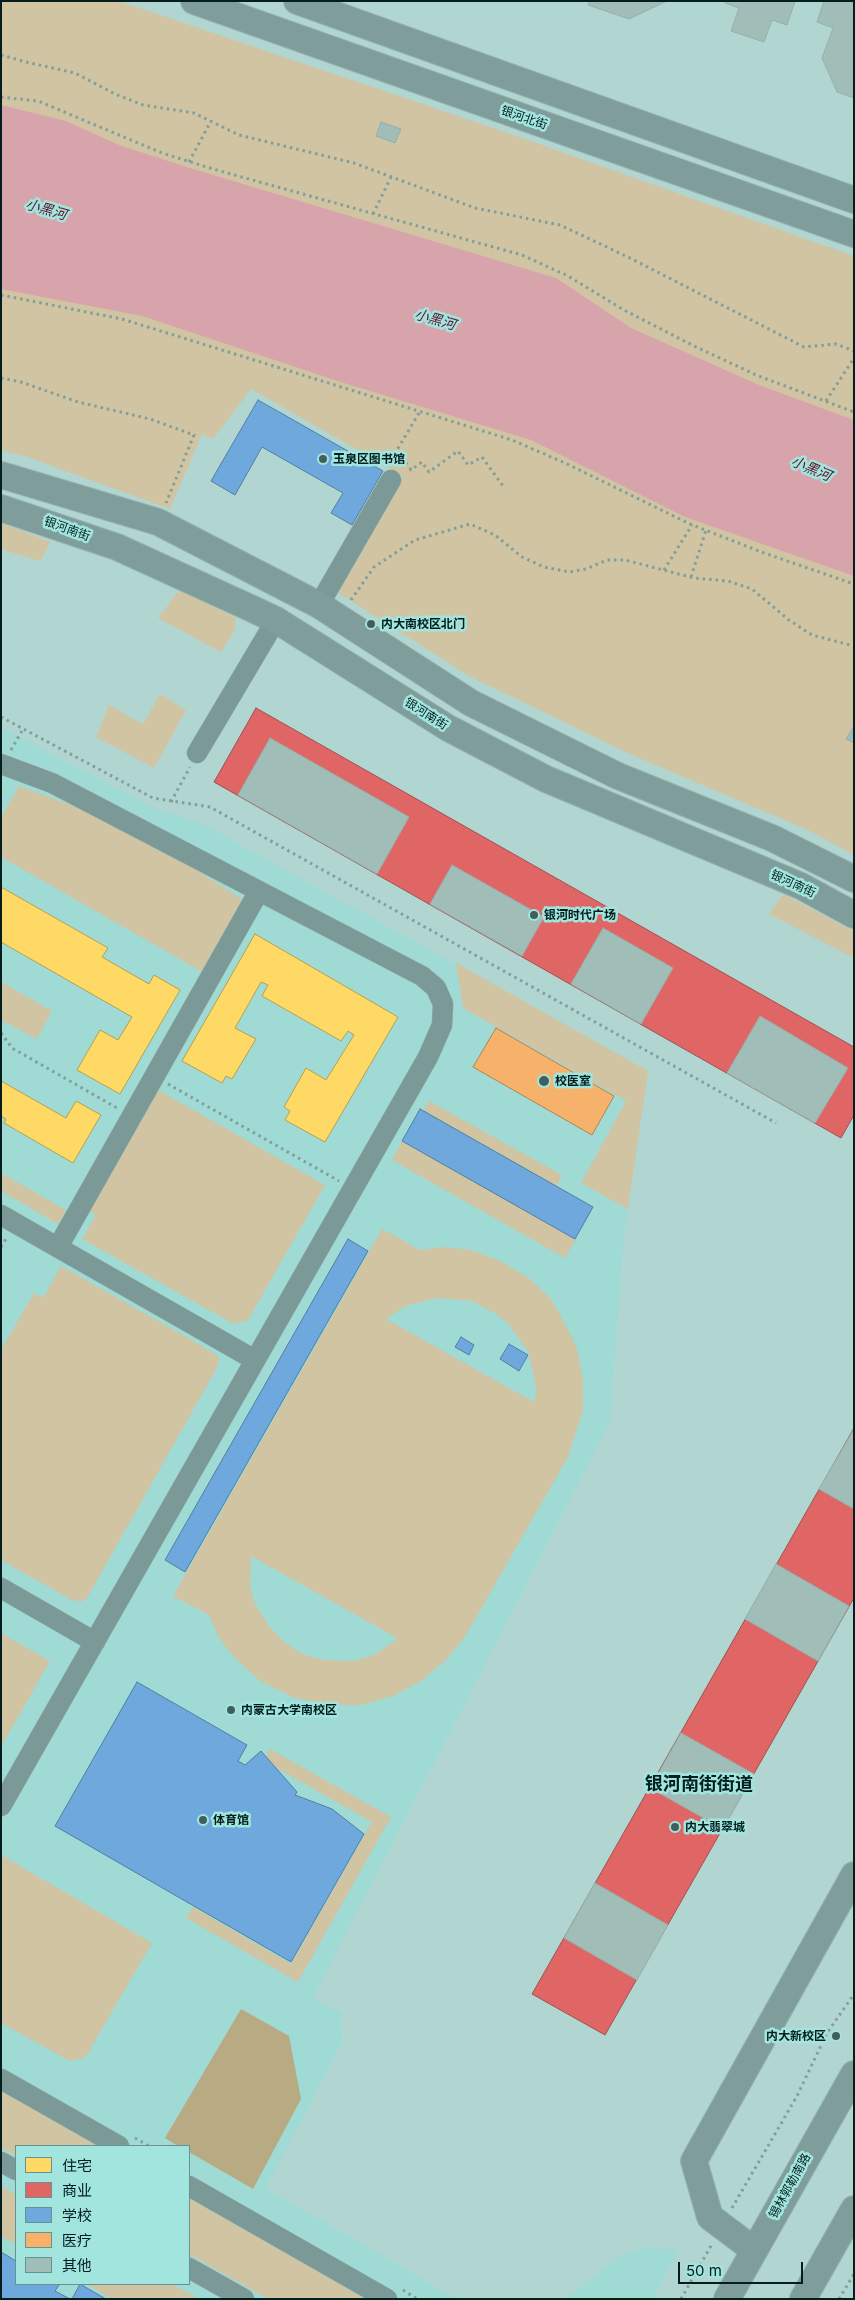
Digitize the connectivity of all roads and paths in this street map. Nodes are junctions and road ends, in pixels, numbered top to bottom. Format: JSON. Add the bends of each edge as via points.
{"nodes":[{"id":1,"x":194,"y":1,"type":"edge"},
{"id":2,"x":297,"y":1,"type":"edge"},
{"id":3,"x":1,"y":55,"type":"edge"},
{"id":4,"x":1,"y":97,"type":"edge"},
{"id":5,"x":211,"y":121,"type":"junction"},
{"id":6,"x":189,"y":162,"type":"junction"},
{"id":7,"x":391,"y":177,"type":"junction"},
{"id":8,"x":854,"y":200,"type":"edge"},
{"id":9,"x":374,"y":214,"type":"junction"},
{"id":10,"x":854,"y":234,"type":"edge"},
{"id":11,"x":1,"y":295,"type":"edge"},
{"id":12,"x":854,"y":351,"type":"edge"},
{"id":13,"x":854,"y":358,"type":"edge"},
{"id":14,"x":1,"y":378,"type":"edge"},
{"id":15,"x":826,"y":401,"type":"junction"},
{"id":16,"x":854,"y":412,"type":"edge"},
{"id":17,"x":419,"y":413,"type":"junction"},
{"id":18,"x":1,"y":475,"type":"edge"},
{"id":19,"x":391,"y":480,"type":"dead end"},
{"id":20,"x":503,"y":486,"type":"dead end"},
{"id":21,"x":166,"y":504,"type":"dead end"},
{"id":22,"x":1,"y":508,"type":"edge"},
{"id":23,"x":692,"y":525,"type":"junction"},
{"id":24,"x":706,"y":530,"type":"junction"},
{"id":25,"x":664,"y":570,"type":"junction"},
{"id":26,"x":691,"y":577,"type":"junction"},
{"id":27,"x":854,"y":584,"type":"edge"},
{"id":28,"x":350,"y":601,"type":"dead end"},
{"id":29,"x":319,"y":605,"type":"junction"},
{"id":30,"x":276,"y":620,"type":"junction"},
{"id":31,"x":854,"y":646,"type":"edge"},
{"id":32,"x":1,"y":717,"type":"edge"},
{"id":33,"x":197,"y":753,"type":"joint"},
{"id":34,"x":1,"y":764,"type":"edge"},
{"id":35,"x":171,"y":802,"type":"junction"},
{"id":36,"x":854,"y":879,"type":"edge"},
{"id":37,"x":259,"y":891,"type":"junction"},
{"id":38,"x":854,"y":915,"type":"edge"},
{"id":39,"x":1,"y":1032,"type":"edge"},
{"id":40,"x":155,"y":1076,"type":"junction"},
{"id":41,"x":132,"y":1116,"type":"junction"},
{"id":42,"x":776,"y":1123,"type":"dead end"},
{"id":43,"x":353,"y":1189,"type":"junction"},
{"id":44,"x":1,"y":1215,"type":"edge"},
{"id":45,"x":58,"y":1247,"type":"junction"},
{"id":46,"x":256,"y":1360,"type":"junction"},
{"id":47,"x":1,"y":1588,"type":"edge"},
{"id":48,"x":95,"y":1642,"type":"junction"},
{"id":49,"x":1,"y":1806,"type":"edge"},
{"id":50,"x":854,"y":1874,"type":"edge"},
{"id":51,"x":854,"y":1994,"type":"edge"},
{"id":52,"x":854,"y":2074,"type":"edge"},
{"id":53,"x":1,"y":2079,"type":"edge"},
{"id":54,"x":117,"y":2145,"type":"edge"},
{"id":55,"x":1,"y":2162,"type":"edge"},
{"id":56,"x":15,"y":2169,"type":"edge"},
{"id":57,"x":190,"y":2187,"type":"edge"},
{"id":58,"x":854,"y":2209,"type":"edge"},
{"id":59,"x":722,"y":2226,"type":"junction"},
{"id":60,"x":754,"y":2250,"type":"junction"},
{"id":61,"x":190,"y":2269,"type":"edge"},
{"id":62,"x":854,"y":2274,"type":"edge"},
{"id":63,"x":237,"y":2297,"type":"edge"},
{"id":64,"x":387,"y":2299,"type":"edge"},
{"id":65,"x":681,"y":2299,"type":"edge"},
{"id":66,"x":727,"y":2299,"type":"edge"},
{"id":67,"x":804,"y":2299,"type":"edge"},
{"id":68,"x":840,"y":2299,"type":"edge"}],
"edges":[{"from":1,"to":10,"type":"main road","name":"银河北街"},
{"from":2,"to":8,"type":"main road"},
{"from":3,"to":5,"type":"path","via":[[75,73],[143,105],[194,113]]},
{"from":4,"to":6,"type":"path","via":[[38,101]]},
{"from":5,"to":6,"type":"path"},
{"from":5,"to":7,"type":"path","via":[[238,135],[325,155]]},
{"from":6,"to":9,"type":"path"},
{"from":7,"to":9,"type":"path"},
{"from":7,"to":12,"type":"path","via":[[475,208],[560,225],[804,347],[836,344]]},
{"from":9,"to":15,"type":"path","via":[[522,255],[568,276],[692,345],[756,375]]},
{"from":11,"to":17,"type":"path","via":[[122,319]]},
{"from":13,"to":15,"type":"path"},
{"from":14,"to":21,"type":"path","via":[[78,402],[150,419],[194,435]]},
{"from":15,"to":16,"type":"path"},
{"from":17,"to":20,"type":"path","via":[[397,450],[411,470],[422,462],[429,472],[458,451],[468,465],[482,456]]},
{"from":17,"to":23,"type":"path","via":[[521,444]]},
{"from":18,"to":29,"type":"main road","via":[[158,522]]},
{"from":19,"to":29,"type":"lane"},
{"from":22,"to":30,"type":"main road","name":"银河南街","via":[[117,547]]},
{"from":23,"to":24,"type":"path"},
{"from":23,"to":25,"type":"path"},
{"from":24,"to":26,"type":"path"},
{"from":24,"to":27,"type":"path"},
{"from":25,"to":26,"type":"path"},
{"from":25,"to":28,"type":"path","via":[[625,560],[607,560],[569,572],[522,557],[495,535],[470,524],[415,540],[374,567]]},
{"from":26,"to":31,"type":"path","via":[[728,581],[752,589],[812,635]]},
{"from":29,"to":36,"type":"main road","via":[[471,703],[618,776],[772,838]]},
{"from":30,"to":33,"type":"lane"},
{"from":30,"to":38,"type":"main road","name":"银河南街","via":[[448,728],[546,779],[800,886]]},
{"from":32,"to":35,"type":"path","via":[[154,798]]},
{"from":33,"to":35,"type":"path"},
{"from":34,"to":37,"type":"lane","via":[[52,782]]},
{"from":35,"to":42,"type":"path","via":[[210,807]]},
{"from":37,"to":40,"type":"lane"},
{"from":37,"to":43,"type":"lane","via":[[422,976],[436,988],[443,1004],[442,1025],[428,1057]]},
{"from":39,"to":41,"type":"path","via":[[12,1048]]},
{"from":40,"to":41,"type":"lane"},
{"from":40,"to":43,"type":"path"},
{"from":41,"to":45,"type":"lane"},
{"from":43,"to":46,"type":"lane"},
{"from":44,"to":45,"type":"lane"},
{"from":45,"to":46,"type":"lane"},
{"from":46,"to":48,"type":"lane"},
{"from":47,"to":48,"type":"lane"},
{"from":48,"to":49,"type":"lane"},
{"from":50,"to":59,"type":"main road","via":[[694,2162],[710,2217]]},
{"from":51,"to":59,"type":"path","via":[[827,2033],[797,2096]]},
{"from":52,"to":60,"type":"main road","name":"锡林郭勒南路"},
{"from":53,"to":54,"type":"lane"},
{"from":55,"to":56,"type":"lane"},
{"from":57,"to":64,"type":"lane"},
{"from":58,"to":67,"type":"main road"},
{"from":59,"to":60,"type":"main road"},
{"from":59,"to":65,"type":"path"},
{"from":60,"to":66,"type":"main road","name":"锡林郭勒南路"},
{"from":61,"to":63,"type":"lane"},
{"from":62,"to":68,"type":"path"}]}
